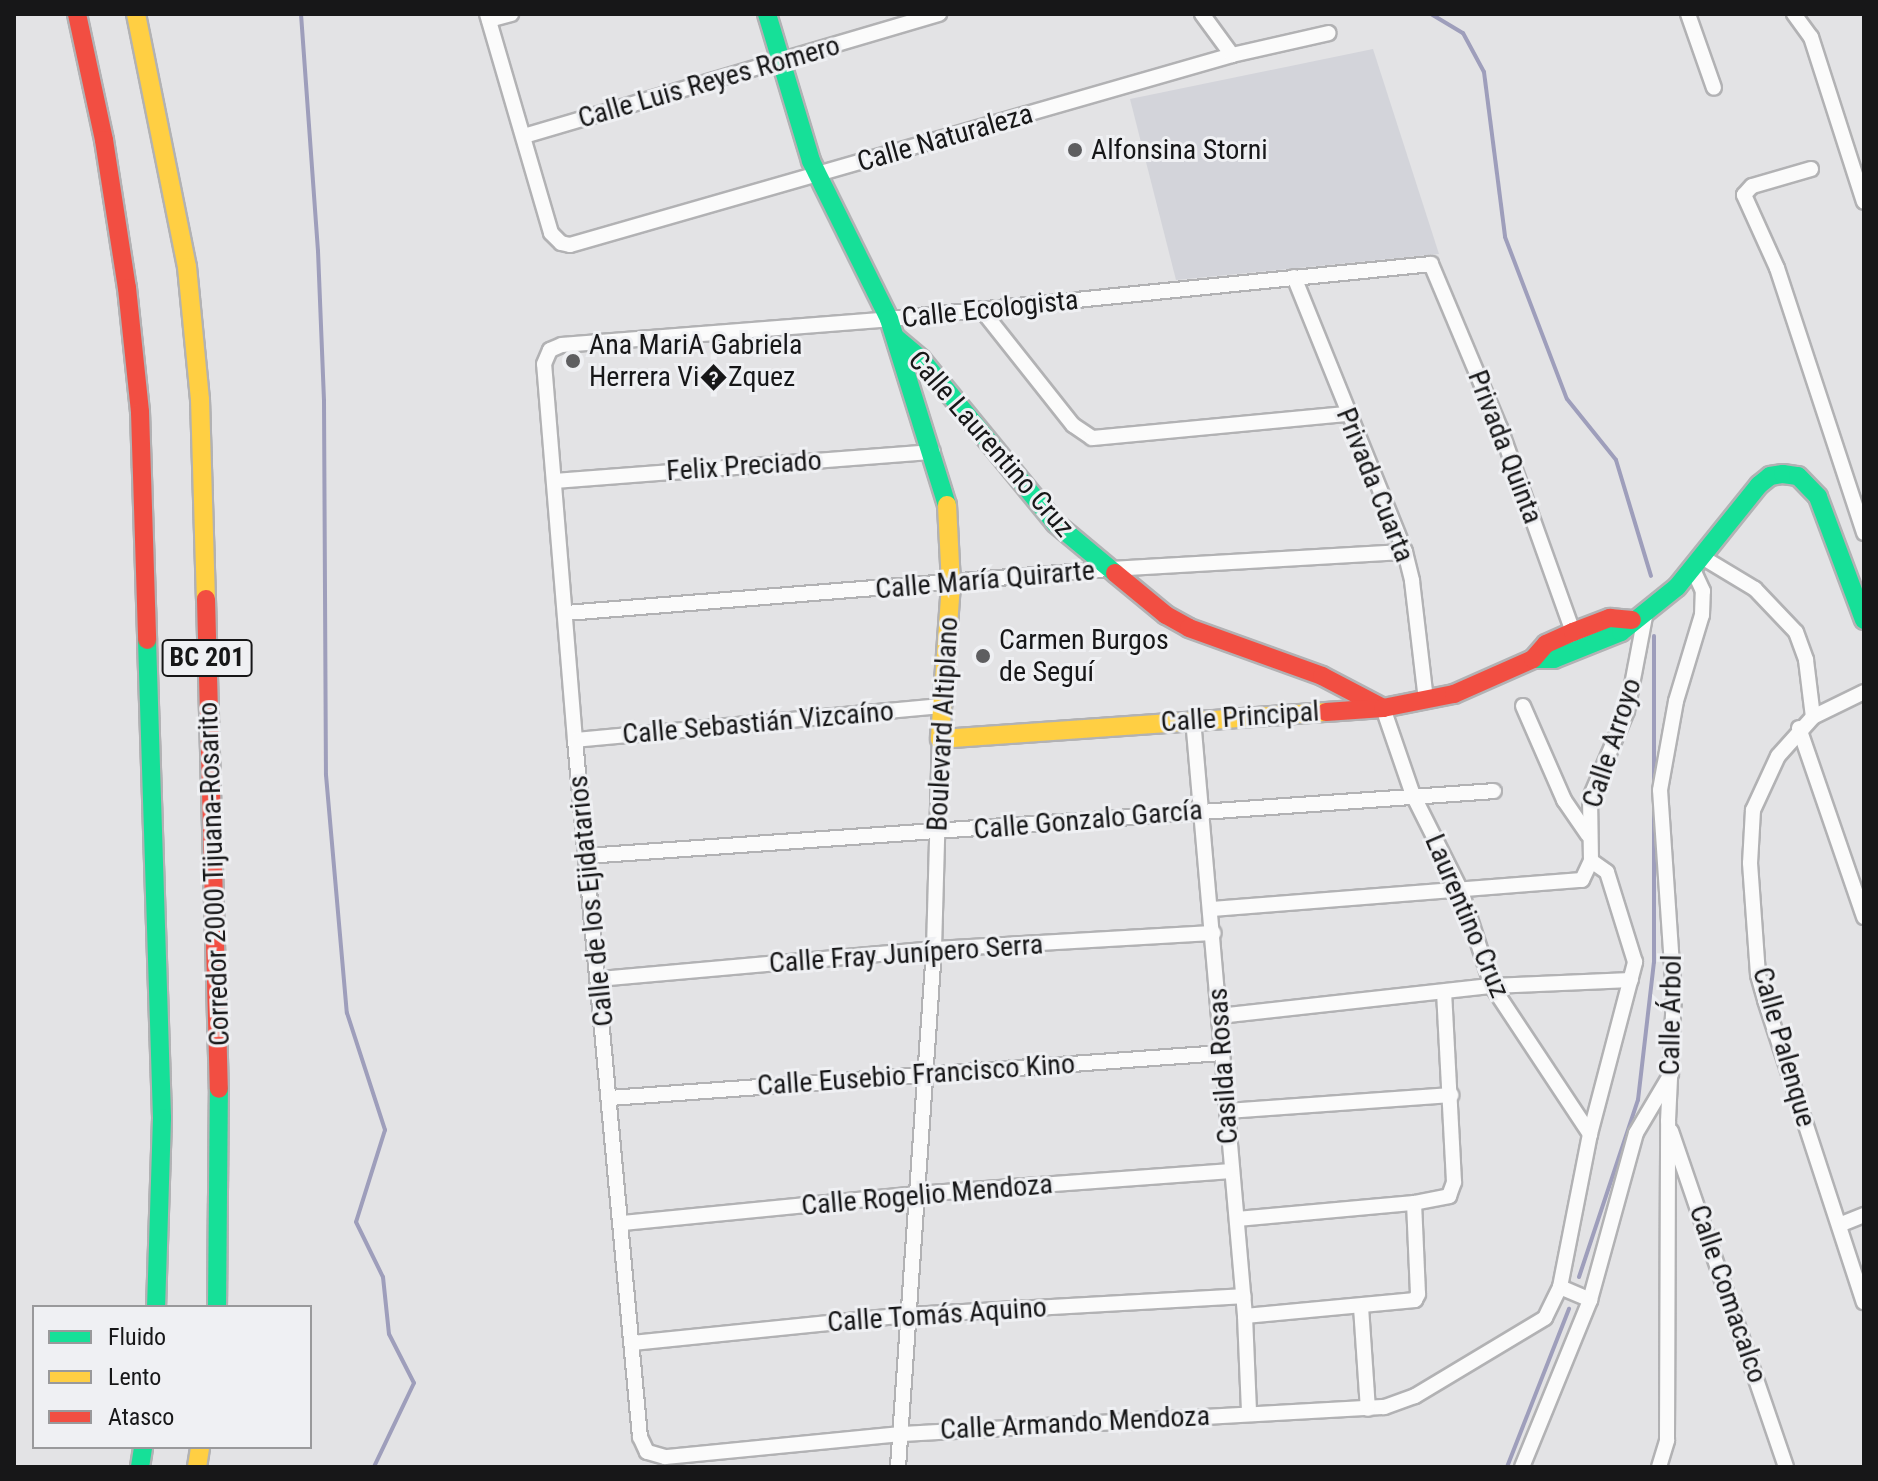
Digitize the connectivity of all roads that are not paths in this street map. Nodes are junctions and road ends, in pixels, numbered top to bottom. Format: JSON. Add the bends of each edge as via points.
{"nodes":[{"id":1,"x":77,"y":14,"type":"edge"},
{"id":2,"x":136,"y":14,"type":"edge"},
{"id":3,"x":511,"y":14,"type":"edge"},
{"id":4,"x":767,"y":14,"type":"edge"},
{"id":5,"x":939,"y":14,"type":"edge"},
{"id":6,"x":1202,"y":14,"type":"edge"},
{"id":7,"x":1688,"y":14,"type":"edge"},
{"id":8,"x":1794,"y":14,"type":"edge"},
{"id":9,"x":488,"y":17,"type":"edge"},
{"id":10,"x":1329,"y":33,"type":"dead end"},
{"id":11,"x":1232,"y":55,"type":"junction"},
{"id":12,"x":781,"y":62,"type":"junction"},
{"id":13,"x":1714,"y":88,"type":"dead end"},
{"id":14,"x":524,"y":136,"type":"junction"},
{"id":15,"x":1811,"y":169,"type":"dead end"},
{"id":16,"x":817,"y":175,"type":"junction"},
{"id":17,"x":1864,"y":202,"type":"edge"},
{"id":18,"x":1431,"y":264,"type":"joint"},
{"id":19,"x":1294,"y":277,"type":"junction"},
{"id":20,"x":981,"y":309,"type":"junction"},
{"id":21,"x":892,"y":327,"type":"junction"},
{"id":22,"x":550,"y":350,"type":"joint"},
{"id":23,"x":1347,"y":414,"type":"junction"},
{"id":24,"x":933,"y":452,"type":"junction"},
{"id":25,"x":555,"y":481,"type":"junction"},
{"id":26,"x":1864,"y":533,"type":"edge"},
{"id":27,"x":1405,"y":552,"type":"junction"},
{"id":28,"x":1698,"y":563,"type":"junction"},
{"id":29,"x":1109,"y":569,"type":"junction"},
{"id":30,"x":951,"y":584,"type":"junction"},
{"id":31,"x":566,"y":613,"type":"junction"},
{"id":32,"x":1639,"y":615,"type":"junction"},
{"id":33,"x":1864,"y":620,"type":"edge"},
{"id":34,"x":1573,"y":632,"type":"junction"},
{"id":35,"x":1533,"y":659,"type":"junction"},
{"id":36,"x":1864,"y":692,"type":"edge"},
{"id":37,"x":1426,"y":700,"type":"junction"},
{"id":38,"x":942,"y":706,"type":"junction"},
{"id":39,"x":1523,"y":706,"type":"dead end"},
{"id":40,"x":1383,"y":708,"type":"junction"},
{"id":41,"x":1813,"y":717,"type":"junction"},
{"id":42,"x":1193,"y":719,"type":"junction"},
{"id":43,"x":1799,"y":728,"type":"junction"},
{"id":44,"x":940,"y":739,"type":"junction"},
{"id":45,"x":575,"y":740,"type":"junction"},
{"id":46,"x":1494,"y":791,"type":"dead end"},
{"id":47,"x":1413,"y":795,"type":"junction"},
{"id":48,"x":1202,"y":811,"type":"junction"},
{"id":49,"x":937,"y":832,"type":"junction"},
{"id":50,"x":1588,"y":835,"type":"junction"},
{"id":51,"x":586,"y":856,"type":"junction"},
{"id":52,"x":1588,"y":868,"type":"junction"},
{"id":53,"x":1461,"y":891,"type":"junction"},
{"id":54,"x":1212,"y":909,"type":"junction"},
{"id":55,"x":1864,"y":917,"type":"edge"},
{"id":56,"x":1214,"y":933,"type":"junction"},
{"id":57,"x":934,"y":949,"type":"junction"},
{"id":58,"x":599,"y":979,"type":"junction"},
{"id":59,"x":1631,"y":980,"type":"junction"},
{"id":60,"x":1492,"y":986,"type":"junction"},
{"id":61,"x":1444,"y":992,"type":"junction"},
{"id":62,"x":1219,"y":1016,"type":"junction"},
{"id":63,"x":1222,"y":1053,"type":"junction"},
{"id":64,"x":925,"y":1073,"type":"junction"},
{"id":65,"x":1671,"y":1074,"type":"junction"},
{"id":66,"x":1451,"y":1095,"type":"junction"},
{"id":67,"x":610,"y":1098,"type":"junction"},
{"id":68,"x":1227,"y":1111,"type":"junction"},
{"id":69,"x":1668,"y":1121,"type":"junction"},
{"id":70,"x":1590,"y":1134,"type":"junction"},
{"id":71,"x":1231,"y":1171,"type":"junction"},
{"id":72,"x":917,"y":1194,"type":"junction"},
{"id":73,"x":1414,"y":1203,"type":"junction"},
{"id":74,"x":1864,"y":1215,"type":"edge"},
{"id":75,"x":1237,"y":1219,"type":"junction"},
{"id":76,"x":622,"y":1223,"type":"junction"},
{"id":77,"x":1839,"y":1225,"type":"junction"},
{"id":78,"x":1560,"y":1287,"type":"junction"},
{"id":79,"x":1243,"y":1296,"type":"junction"},
{"id":80,"x":1590,"y":1300,"type":"junction"},
{"id":81,"x":1864,"y":1302,"type":"edge"},
{"id":82,"x":156,"y":1305,"type":"edge"},
{"id":83,"x":217,"y":1305,"type":"edge"},
{"id":84,"x":1361,"y":1307,"type":"junction"},
{"id":85,"x":908,"y":1315,"type":"junction"},
{"id":86,"x":1245,"y":1316,"type":"junction"},
{"id":87,"x":632,"y":1343,"type":"junction"},
{"id":88,"x":1368,"y":1409,"type":"junction"},
{"id":89,"x":1249,"y":1413,"type":"junction"},
{"id":90,"x":901,"y":1434,"type":"junction"},
{"id":91,"x":647,"y":1452,"type":"joint"},
{"id":92,"x":898,"y":1467,"type":"edge"},
{"id":93,"x":1522,"y":1467,"type":"edge"},
{"id":94,"x":1659,"y":1467,"type":"edge"},
{"id":95,"x":1786,"y":1467,"type":"edge"}],
"edges":[{"from":1,"to":82,"type":"main road","number":"BC 201","via":[[104,140],[140,412],[162,1118]]},
{"from":2,"to":83,"type":"main road","name":"Corredor 2000 Tijuana-Rosarito","number":"BC 201","via":[[187,267],[200,399],[219,1073]]},
{"from":3,"to":9,"type":"street"},
{"from":4,"to":12,"type":"main road","name":"Boulevard Altiplano"},
{"from":5,"to":12,"type":"street","name":"Calle Luis Reyes Romero"},
{"from":6,"to":11,"type":"street"},
{"from":7,"to":13,"type":"street"},
{"from":8,"to":17,"type":"street","via":[[1811,37]]},
{"from":9,"to":14,"type":"street"},
{"from":10,"to":11,"type":"street","name":"Calle Naturaleza"},
{"from":11,"to":16,"type":"street","name":"Calle Naturaleza"},
{"from":12,"to":14,"type":"street","name":"Calle Luis Reyes Romero"},
{"from":12,"to":16,"type":"main road","name":"Boulevard Altiplano"},
{"from":14,"to":16,"type":"street","name":"Calle Naturaleza","via":[[551,233],[561,243],[577,244]]},
{"from":15,"to":26,"type":"street","via":[[1752,186],[1744,195],[1777,268]]},
{"from":16,"to":21,"type":"main road","name":"Boulevard Altiplano"},
{"from":18,"to":19,"type":"street","name":"Calle Ecologista"},
{"from":18,"to":34,"type":"street","name":"Privada Quinta","via":[[1500,428]]},
{"from":19,"to":20,"type":"street","name":"Calle Ecologista"},
{"from":19,"to":23,"type":"street","name":"Privada Cuarta"},
{"from":20,"to":21,"type":"street","name":"Calle Ecologista"},
{"from":20,"to":23,"type":"street","via":[[1073,425],[1092,438]]},
{"from":21,"to":22,"type":"street","name":"Calle Ecologista","via":[[562,345]]},
{"from":21,"to":24,"type":"main road","name":"Boulevard Altiplano"},
{"from":21,"to":29,"type":"main road","name":"Calle Laurentino Cruz","via":[[1055,523]]},
{"from":22,"to":25,"type":"street","name":"Calle de los Ejidatarios","via":[[544,364]]},
{"from":23,"to":27,"type":"street","name":"Privada Cuarta"},
{"from":24,"to":25,"type":"street","name":"Felix Preciado"},
{"from":24,"to":30,"type":"main road","name":"Boulevard Altiplano","via":[[950,519]]},
{"from":25,"to":31,"type":"street","name":"Calle de los Ejidatarios"},
{"from":27,"to":29,"type":"street","name":"Calle María Quirarte"},
{"from":27,"to":37,"type":"street","name":"Privada Cuarta"},
{"from":28,"to":32,"type":"main road","name":"Calle Principal"},
{"from":28,"to":33,"type":"main road","name":"Calle Principal","via":[[1759,485],[1770,476],[1798,476],[1826,513]]},
{"from":28,"to":41,"type":"street","via":[[1755,589],[1796,632],[1805,652]]},
{"from":28,"to":65,"type":"street","name":"Calle Árbol","via":[[1702,615],[1676,701],[1660,790],[1673,959]]},
{"from":29,"to":30,"type":"street","name":"Calle María Quirarte"},
{"from":29,"to":40,"type":"main road","name":"Calle Laurentino Cruz","via":[[1178,622],[1322,676]]},
{"from":30,"to":31,"type":"street","name":"Calle María Quirarte"},
{"from":30,"to":38,"type":"main road","name":"Boulevard Altiplano"},
{"from":31,"to":45,"type":"street","name":"Calle de los Ejidatarios"},
{"from":32,"to":34,"type":"main road","name":"Calle Principal","via":[[1615,617]]},
{"from":32,"to":35,"type":"main road","name":"Calle Principal","via":[[1605,639],[1554,659]]},
{"from":32,"to":50,"type":"street","name":"Calle Arroyo","via":[[1627,711],[1590,798]]},
{"from":34,"to":35,"type":"main road","name":"Calle Principal","via":[[1546,644]]},
{"from":35,"to":37,"type":"main road","name":"Calle Principal","via":[[1454,694]]},
{"from":36,"to":41,"type":"street","name":"Calle Palenque"},
{"from":37,"to":40,"type":"main road","name":"Calle Principal"},
{"from":38,"to":44,"type":"main road","name":"Boulevard Altiplano"},
{"from":38,"to":45,"type":"street","name":"Calle Sebastián Vizcaíno"},
{"from":39,"to":50,"type":"street","via":[[1564,800]]},
{"from":40,"to":42,"type":"main road","name":"Calle Principal"},
{"from":40,"to":47,"type":"street","name":"Laurentino Cruz"},
{"from":41,"to":43,"type":"street","name":"Calle Palenque"},
{"from":42,"to":44,"type":"main road","name":"Calle Principal"},
{"from":42,"to":48,"type":"street","name":"Casilda Rosas"},
{"from":43,"to":55,"type":"street"},
{"from":43,"to":77,"type":"street","name":"Calle Palenque","via":[[1778,756],[1753,810],[1750,863],[1758,975]]},
{"from":44,"to":49,"type":"street","name":"Boulevard Altiplano"},
{"from":45,"to":51,"type":"street","name":"Calle de los Ejidatarios"},
{"from":46,"to":47,"type":"street","name":"Calle Gonzalo García"},
{"from":47,"to":48,"type":"street","name":"Calle Gonzalo García"},
{"from":47,"to":53,"type":"street","name":"Laurentino Cruz"},
{"from":48,"to":49,"type":"street","name":"Calle Gonzalo García"},
{"from":48,"to":54,"type":"street","name":"Casilda Rosas"},
{"from":49,"to":51,"type":"street","name":"Calle Gonzalo García"},
{"from":49,"to":57,"type":"street","name":"Boulevard Altiplano"},
{"from":50,"to":52,"type":"street","name":"Calle Arroyo"},
{"from":51,"to":58,"type":"street","name":"Calle de los Ejidatarios"},
{"from":52,"to":53,"type":"street","via":[[1575,883]]},
{"from":52,"to":59,"type":"street","name":"Calle Armando Mendoza","via":[[1607,872],[1635,962]]},
{"from":53,"to":54,"type":"street"},
{"from":53,"to":60,"type":"street","name":"Laurentino Cruz"},
{"from":54,"to":56,"type":"street","name":"Casilda Rosas"},
{"from":56,"to":57,"type":"street","name":"Calle Fray Junípero Serra"},
{"from":56,"to":62,"type":"street","name":"Casilda Rosas"},
{"from":57,"to":58,"type":"street","name":"Calle Fray Junípero Serra"},
{"from":57,"to":64,"type":"street","name":"Boulevard Altiplano"},
{"from":58,"to":67,"type":"street","name":"Calle de los Ejidatarios"},
{"from":59,"to":60,"type":"street"},
{"from":59,"to":70,"type":"street","name":"Calle Armando Mendoza"},
{"from":60,"to":61,"type":"street"},
{"from":60,"to":70,"type":"street","name":"Laurentino Cruz"},
{"from":61,"to":62,"type":"street"},
{"from":61,"to":66,"type":"street"},
{"from":62,"to":63,"type":"street","name":"Casilda Rosas"},
{"from":63,"to":64,"type":"street","name":"Calle Eusebio Francisco Kino"},
{"from":63,"to":68,"type":"street","name":"Casilda Rosas"},
{"from":64,"to":67,"type":"street","name":"Calle Eusebio Francisco Kino"},
{"from":64,"to":72,"type":"street","name":"Boulevard Altiplano"},
{"from":65,"to":69,"type":"street","name":"Calle Árbol"},
{"from":65,"to":80,"type":"street","via":[[1636,1133]]},
{"from":66,"to":68,"type":"street"},
{"from":66,"to":73,"type":"street","via":[[1453,1190],[1442,1199]]},
{"from":67,"to":76,"type":"street","name":"Calle de los Ejidatarios"},
{"from":68,"to":71,"type":"street","name":"Casilda Rosas"},
{"from":69,"to":94,"type":"street","name":"Calle Árbol","via":[[1667,1440]]},
{"from":69,"to":95,"type":"street","name":"Calle Comacalco"},
{"from":70,"to":78,"type":"street","name":"Calle Armando Mendoza"},
{"from":71,"to":72,"type":"street","name":"Calle Rogelio Mendoza"},
{"from":71,"to":75,"type":"street","name":"Casilda Rosas"},
{"from":72,"to":76,"type":"street","name":"Calle Rogelio Mendoza"},
{"from":72,"to":85,"type":"street","name":"Boulevard Altiplano"},
{"from":73,"to":75,"type":"street"},
{"from":73,"to":84,"type":"street","via":[[1416,1298]]},
{"from":74,"to":77,"type":"street"},
{"from":75,"to":79,"type":"street","name":"Casilda Rosas"},
{"from":76,"to":87,"type":"street","name":"Calle de los Ejidatarios"},
{"from":77,"to":81,"type":"street","name":"Calle Palenque"},
{"from":78,"to":80,"type":"street"},
{"from":78,"to":88,"type":"street","name":"Calle Armando Mendoza","via":[[1545,1318],[1400,1403]]},
{"from":79,"to":85,"type":"street","name":"Calle Tomás Aquino"},
{"from":79,"to":86,"type":"street","name":"Casilda Rosas"},
{"from":80,"to":93,"type":"street"},
{"from":84,"to":86,"type":"street"},
{"from":84,"to":88,"type":"street"},
{"from":85,"to":87,"type":"street","name":"Calle Tomás Aquino"},
{"from":85,"to":90,"type":"street","name":"Boulevard Altiplano"},
{"from":86,"to":89,"type":"street","name":"Casilda Rosas"},
{"from":87,"to":91,"type":"street","name":"Calle de los Ejidatarios","via":[[640,1437]]},
{"from":88,"to":89,"type":"street","name":"Calle Armando Mendoza"},
{"from":89,"to":90,"type":"street","name":"Calle Armando Mendoza"},
{"from":90,"to":91,"type":"street","name":"Calle Armando Mendoza","via":[[665,1457]]},
{"from":90,"to":92,"type":"street","name":"Boulevard Altiplano"}]}
